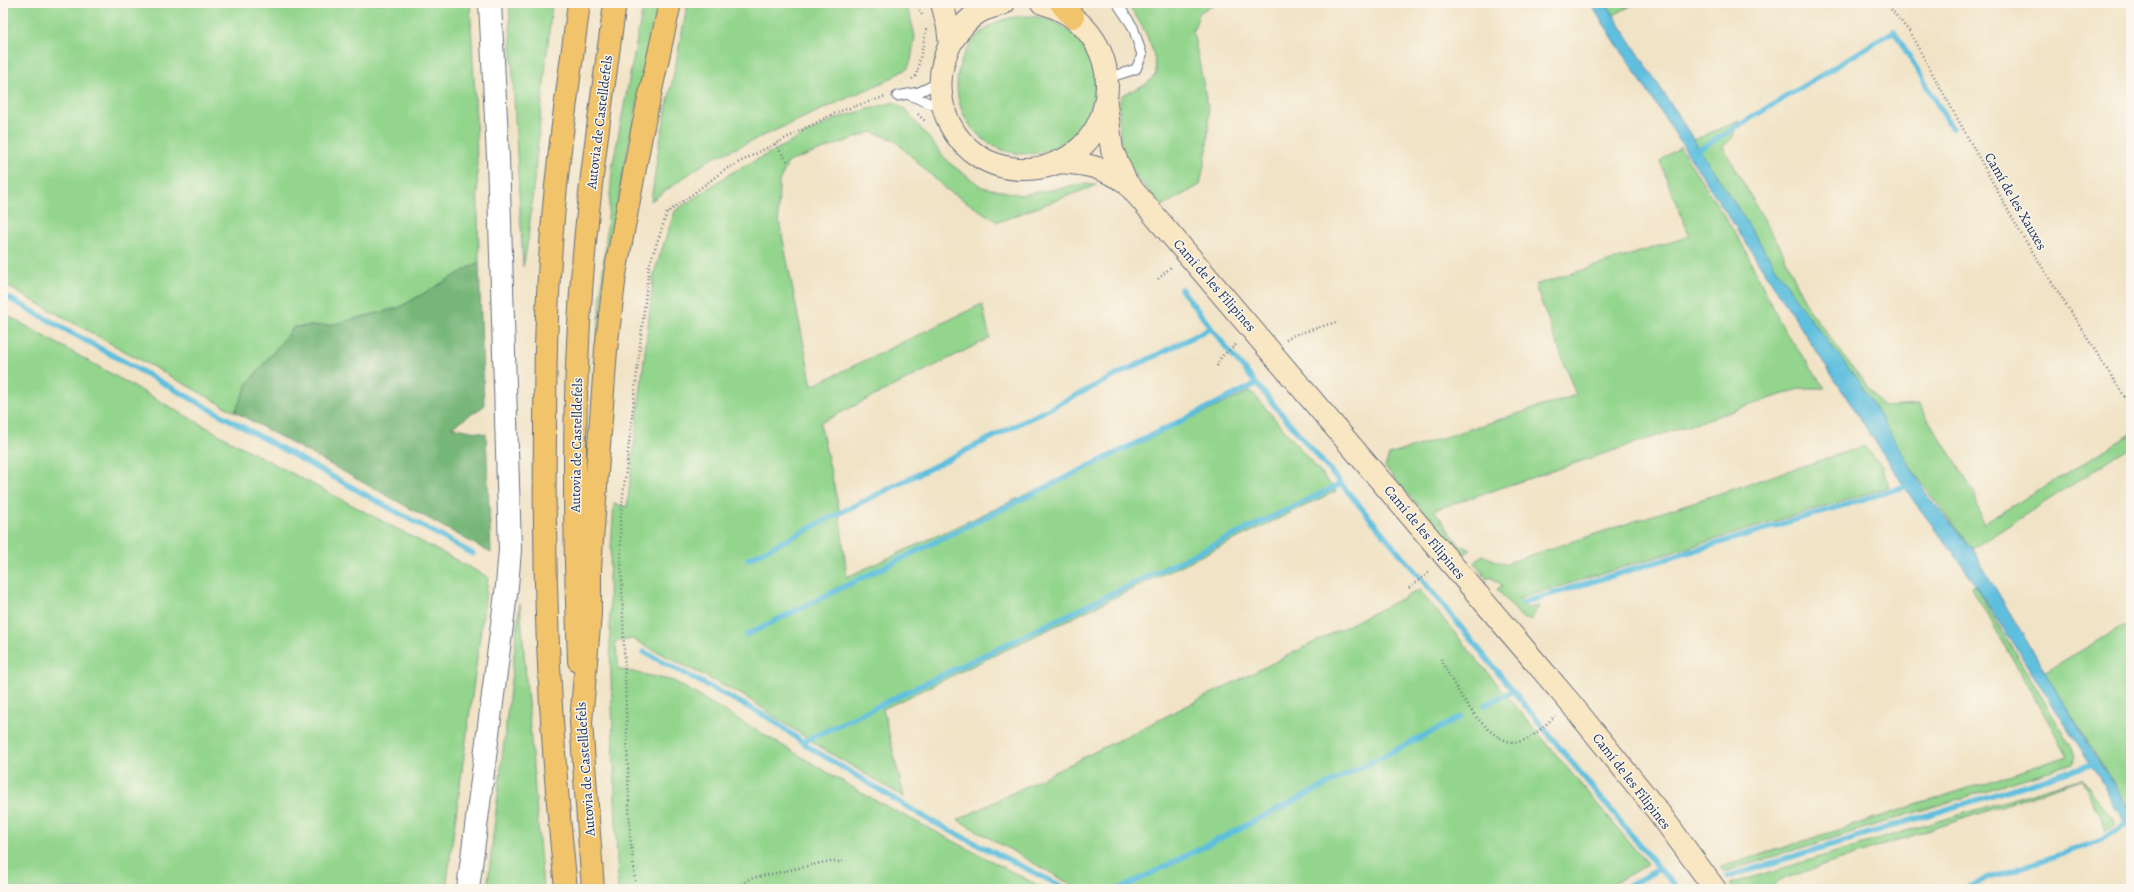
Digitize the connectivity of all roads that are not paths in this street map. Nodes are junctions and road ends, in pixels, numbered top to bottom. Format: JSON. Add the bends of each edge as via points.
{"nodes":[{"id":1,"x":490,"y":3,"type":"edge"},
{"id":2,"x":579,"y":3,"type":"edge"},
{"id":3,"x":615,"y":3,"type":"edge"},
{"id":4,"x":670,"y":3,"type":"edge"},
{"id":5,"x":942,"y":3,"type":"edge"},
{"id":6,"x":1004,"y":3,"type":"edge"},
{"id":7,"x":1042,"y":3,"type":"edge"},
{"id":8,"x":1117,"y":3,"type":"edge"},
{"id":9,"x":1067,"y":10,"type":"edge"},
{"id":10,"x":950,"y":45,"type":"junction"},
{"id":11,"x":1108,"y":78,"type":"junction"},
{"id":12,"x":940,"y":82,"type":"junction"},
{"id":13,"x":908,"y":95,"type":"junction"},
{"id":14,"x":897,"y":96,"type":"road end"},
{"id":15,"x":1106,"y":105,"type":"junction"},
{"id":16,"x":943,"y":109,"type":"junction"},
{"id":17,"x":1057,"y":162,"type":"junction"},
{"id":18,"x":1126,"y":182,"type":"junction"},
{"id":19,"x":581,"y":722,"type":"junction"},
{"id":20,"x":468,"y":889,"type":"edge"},
{"id":21,"x":566,"y":889,"type":"edge"},
{"id":22,"x":593,"y":889,"type":"edge"},
{"id":23,"x":1715,"y":889,"type":"edge"}],
"edges":[{"from":1,"to":20,"type":"street","via":[[498,164],[510,549]]},
{"from":2,"to":21,"type":"highway","name":"Autovia de Castelldefels","via":[[562,130],[550,260],[545,376],[545,578],[552,716]]},
{"from":3,"to":19,"type":"highway","name":"Autovia de Castelldefels","via":[[583,267],[576,384],[574,489]]},
{"from":4,"to":19,"type":"highway","via":[[615,274],[598,447],[590,568],[590,614]]},
{"from":5,"to":10,"type":"main road"},
{"from":6,"to":10,"type":"main road","via":[[978,13],[958,31]]},
{"from":7,"to":9,"type":"main road"},
{"from":8,"to":11,"type":"lane","via":[[1133,26],[1142,55],[1136,69]]},
{"from":9,"to":11,"type":"main road","via":[[1094,39]]},
{"from":10,"to":12,"type":"main road","via":[[945,55]]},
{"from":11,"to":15,"type":"main road"},
{"from":12,"to":13,"type":"lane"},
{"from":12,"to":16,"type":"main road"},
{"from":13,"to":14,"type":"lane"},
{"from":13,"to":16,"type":"lane"},
{"from":15,"to":17,"type":"main road","via":[[1086,142]]},
{"from":15,"to":18,"type":"main road","via":[[1112,150]]},
{"from":16,"to":17,"type":"main road","via":[[956,135],[977,155],[992,163],[1021,169],[1047,166]]},
{"from":17,"to":18,"type":"main road","via":[[1093,165]]},
{"from":18,"to":23,"type":"main road","name":"Camí de les Filipines","via":[[1572,706],[1660,814]]},
{"from":19,"to":22,"type":"highway","name":"Autovia de Castelldefels"}]}
